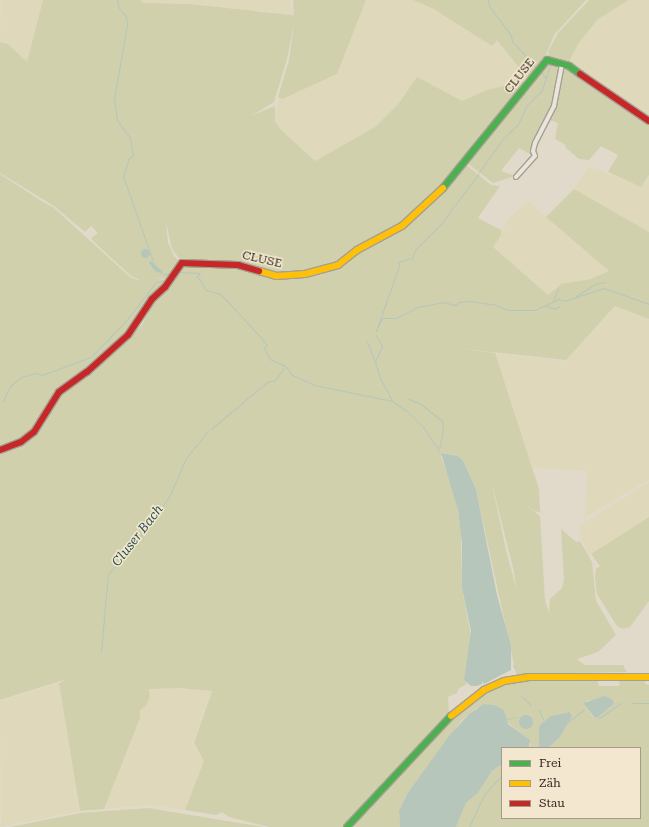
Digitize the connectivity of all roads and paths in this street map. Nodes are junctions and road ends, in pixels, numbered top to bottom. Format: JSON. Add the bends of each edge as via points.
{"nodes":[{"id":1,"x":562,"y":64,"type":"junction"},
{"id":2,"x":649,"y":121,"type":"edge"},
{"id":3,"x":516,"y":177,"type":"dead end"},
{"id":4,"x":0,"y":450,"type":"edge"},
{"id":5,"x":649,"y":677,"type":"edge"},
{"id":6,"x":347,"y":827,"type":"edge"}],
"edges":[{"from":1,"to":2,"type":"street"},
{"from":1,"to":3,"type":"street","via":[[554,106],[534,146],[535,156]]},
{"from":1,"to":4,"type":"street","name":"CLUSE","via":[[547,60],[446,185],[402,226],[357,250],[338,266],[305,274],[276,276],[238,265],[182,263],[165,287],[152,299],[128,335],[88,372],[59,392],[34,432],[21,442]]},
{"from":5,"to":6,"type":"street","via":[[629,674],[528,677],[504,681],[484,690],[458,709]]}]}
